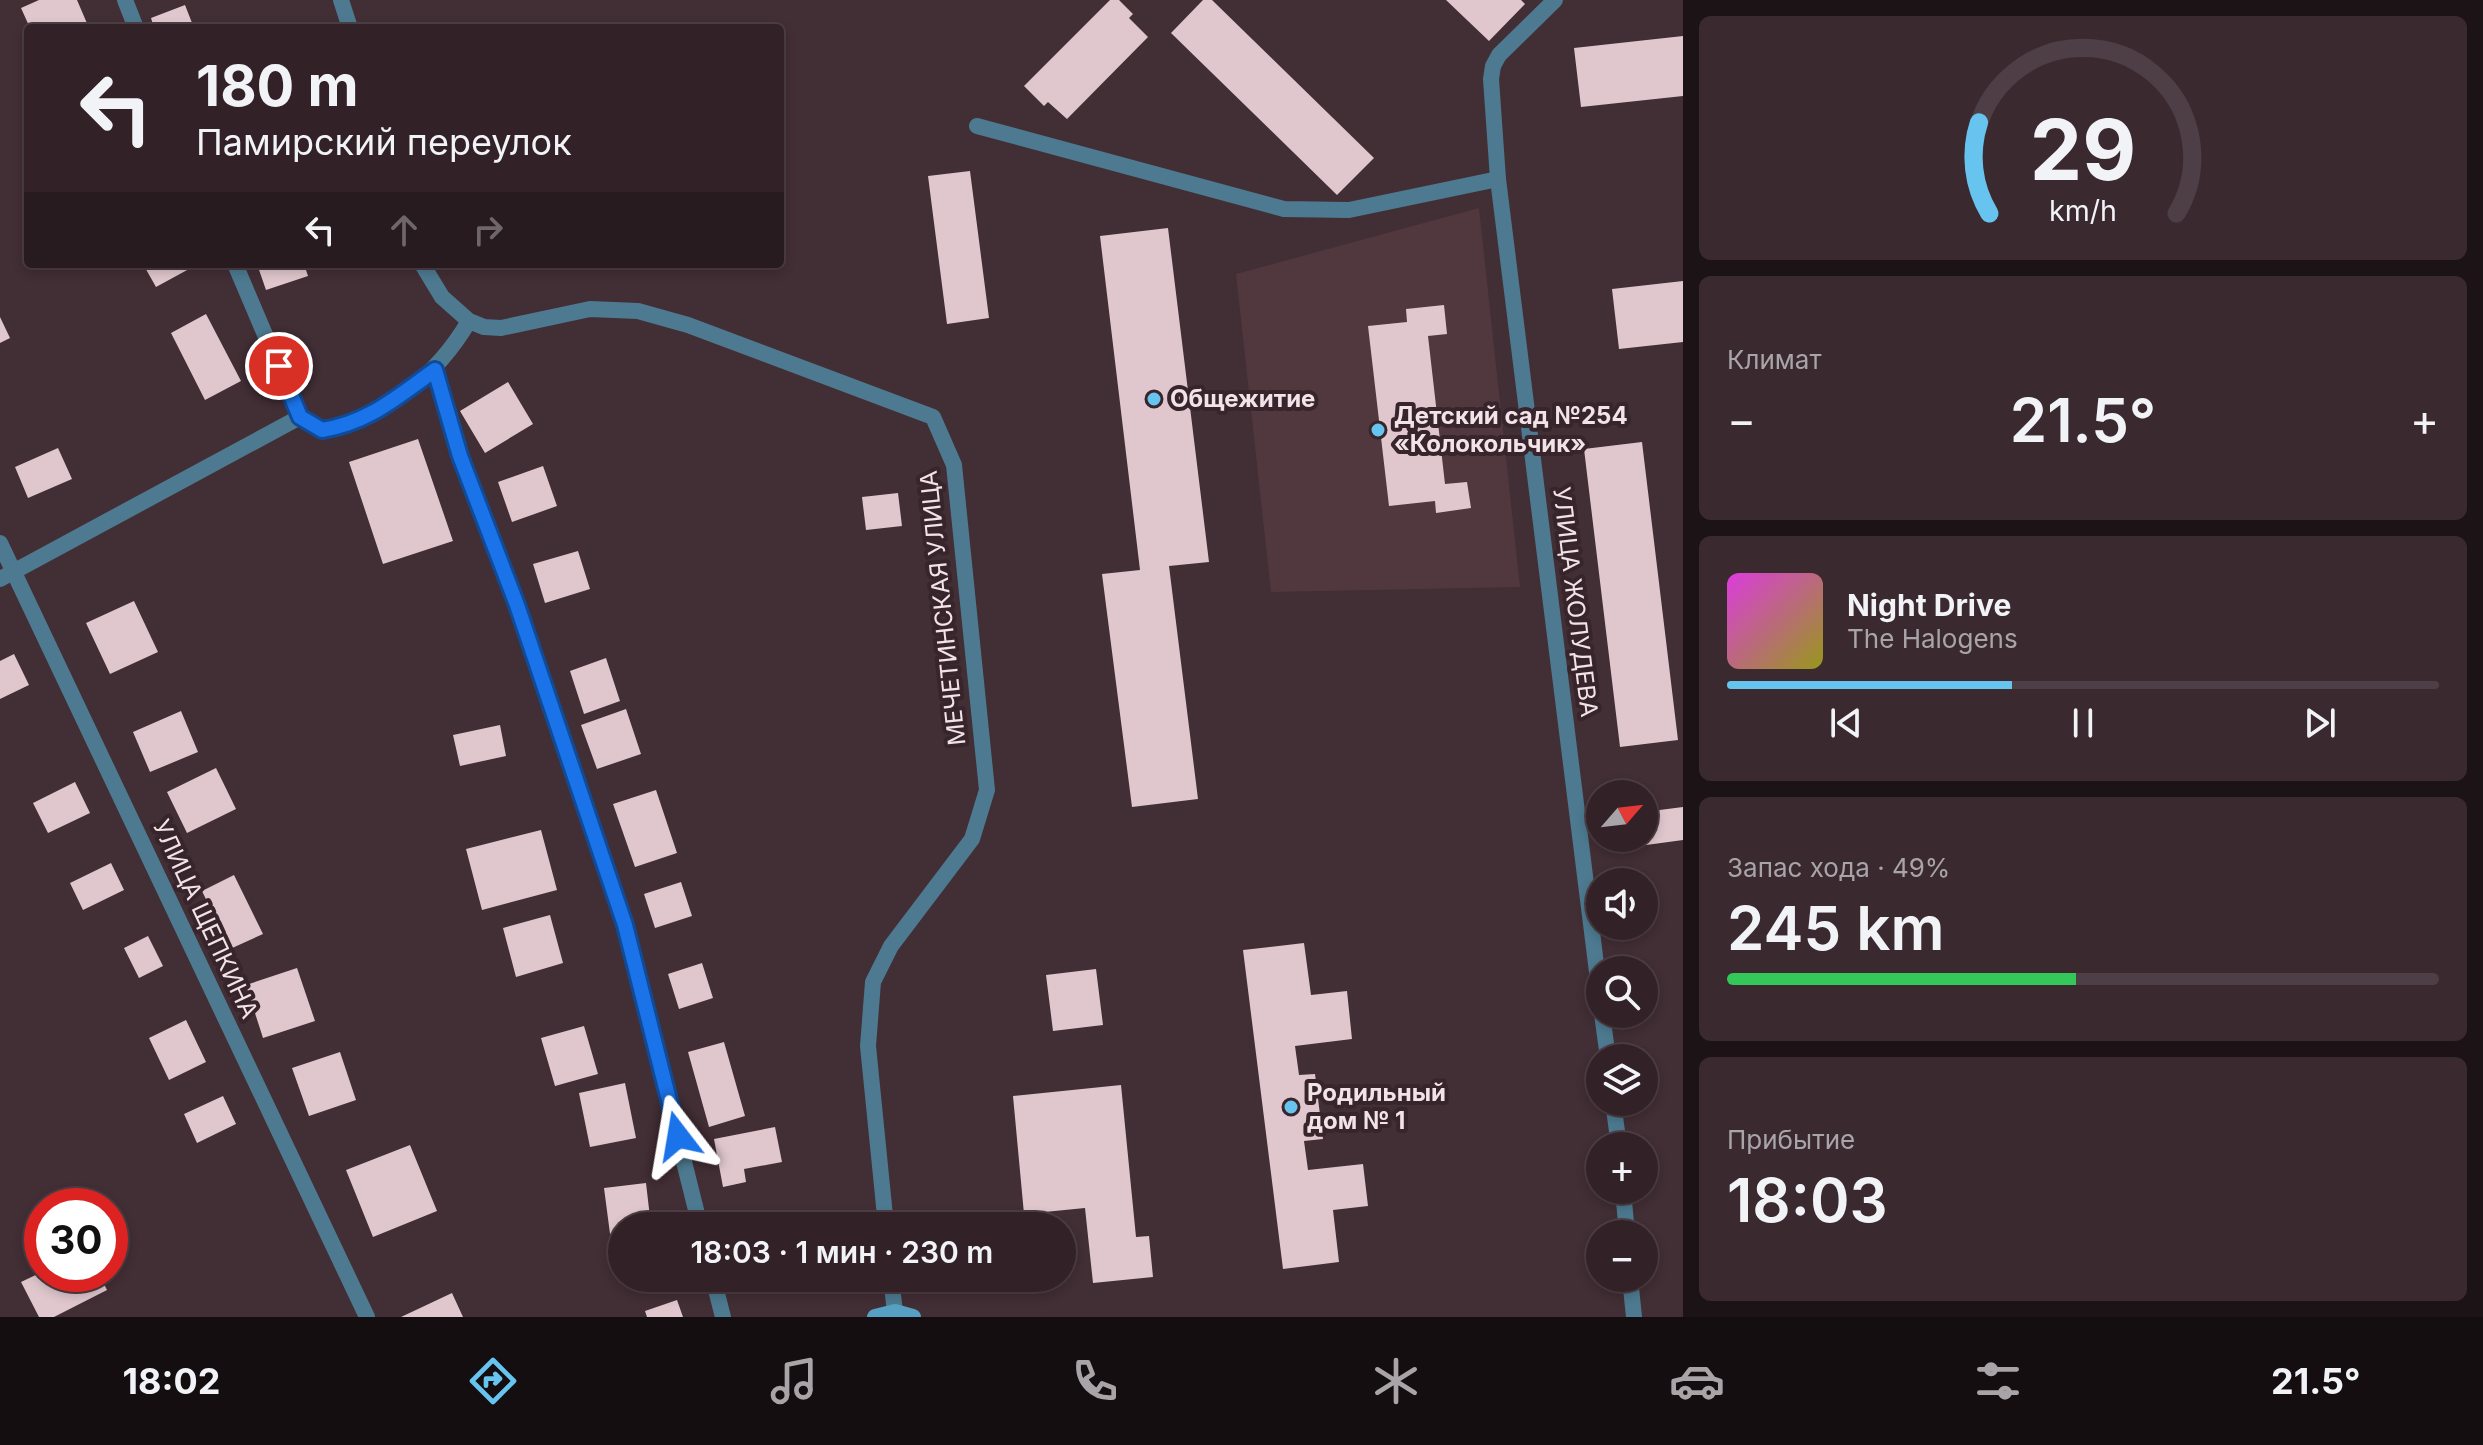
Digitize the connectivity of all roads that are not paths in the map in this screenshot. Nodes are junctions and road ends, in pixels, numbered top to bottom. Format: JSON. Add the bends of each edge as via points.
{"nodes":[{"id":1,"x":125,"y":0,"type":"edge"},
{"id":2,"x":341,"y":0,"type":"edge"},
{"id":3,"x":1555,"y":0,"type":"edge"},
{"id":4,"x":134,"y":24,"type":"edge"},
{"id":5,"x":349,"y":24,"type":"edge"},
{"id":6,"x":977,"y":126,"type":"dead end"},
{"id":7,"x":1498,"y":179,"type":"junction"},
{"id":8,"x":237,"y":268,"type":"edge"},
{"id":9,"x":424,"y":268,"type":"edge"},
{"id":10,"x":469,"y":321,"type":"junction"},
{"id":11,"x":435,"y":370,"type":"junction"},
{"id":12,"x":300,"y":417,"type":"junction"},
{"id":13,"x":0,"y":543,"type":"edge"},
{"id":14,"x":7,"y":575,"type":"edge"},
{"id":15,"x":1595,"y":956,"type":"edge"},
{"id":16,"x":697,"y":1212,"type":"edge"},
{"id":17,"x":885,"y":1212,"type":"edge"},
{"id":18,"x":717,"y":1292,"type":"edge"},
{"id":19,"x":893,"y":1292,"type":"edge"},
{"id":20,"x":1631,"y":1292,"type":"edge"},
{"id":21,"x":895,"y":1312,"type":"junction"},
{"id":22,"x":367,"y":1317,"type":"edge"},
{"id":23,"x":723,"y":1317,"type":"edge"},
{"id":24,"x":875,"y":1317,"type":"edge"},
{"id":25,"x":913,"y":1317,"type":"edge"},
{"id":26,"x":1634,"y":1317,"type":"edge"}],
"edges":[{"from":1,"to":4,"type":"street"},
{"from":2,"to":5,"type":"street"},
{"from":3,"to":7,"type":"street","name":"УЛИЦА ЖОЛУДЕВА","via":[[1493,66]]},
{"from":6,"to":7,"type":"street","via":[[1284,209],[1349,210]]},
{"from":7,"to":15,"type":"street","name":"УЛИЦА ЖОЛУДЕВА"},
{"from":8,"to":12,"type":"street"},
{"from":9,"to":10,"type":"street","via":[[442,297]]},
{"from":10,"to":11,"type":"street"},
{"from":10,"to":17,"type":"street","name":"МЕЧЕТИНСКАЯ УЛИЦА","via":[[501,328],[590,309],[638,311],[933,417],[954,465],[987,790],[972,839],[891,946],[873,982],[868,1046]]},
{"from":11,"to":12,"type":"street","via":[[358,422],[322,430]]},
{"from":11,"to":16,"type":"street","via":[[460,456],[522,620],[625,925]]},
{"from":12,"to":14,"type":"street"},
{"from":13,"to":14,"type":"street","name":"УЛИЦА ЩЕПКИНА"},
{"from":14,"to":22,"type":"street","name":"УЛИЦА ЩЕПКИНА"},
{"from":18,"to":23,"type":"street"},
{"from":19,"to":21,"type":"street"},
{"from":20,"to":26,"type":"street"},
{"from":21,"to":24,"type":"street"},
{"from":21,"to":25,"type":"street"}]}
